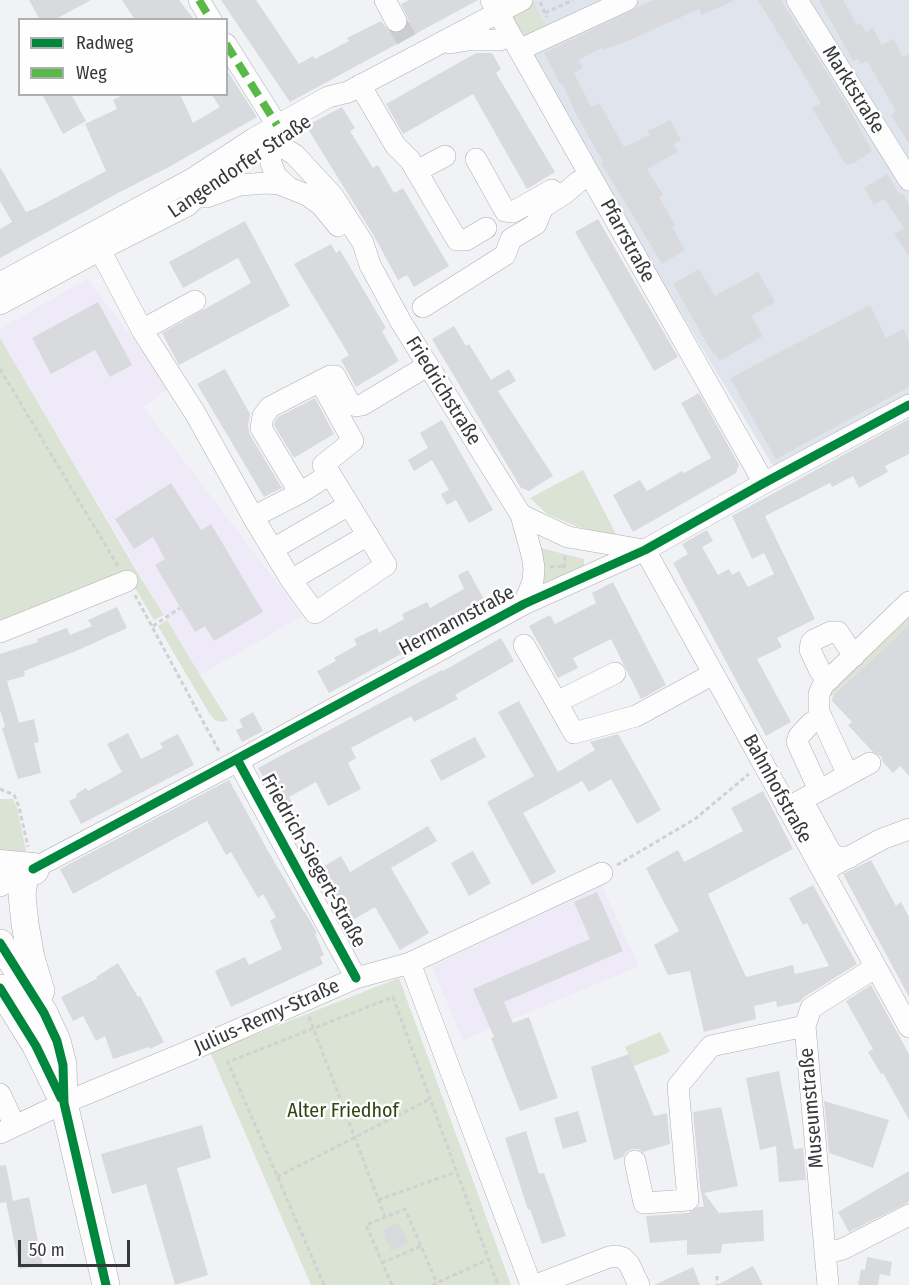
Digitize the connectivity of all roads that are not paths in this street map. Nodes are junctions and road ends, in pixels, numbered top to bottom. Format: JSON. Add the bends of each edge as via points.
{"nodes":[{"id":1,"x":199,"y":0,"type":"edge"},
{"id":2,"x":385,"y":0,"type":"edge"},
{"id":3,"x":522,"y":0,"type":"edge"},
{"id":4,"x":627,"y":0,"type":"edge"},
{"id":5,"x":797,"y":0,"type":"edge"},
{"id":6,"x":494,"y":6,"type":"edge"},
{"id":7,"x":210,"y":18,"type":"edge"},
{"id":8,"x":396,"y":21,"type":"tunnel mouth"},
{"id":9,"x":515,"y":42,"type":"junction"},
{"id":10,"x":228,"y":48,"type":"edge"},
{"id":11,"x":416,"y":48,"type":"junction"},
{"id":12,"x":354,"y":88,"type":"junction"},
{"id":13,"x":274,"y":134,"type":"junction"},
{"id":14,"x":445,"y":156,"type":"dead end"},
{"id":15,"x":476,"y":159,"type":"dead end"},
{"id":16,"x":417,"y":171,"type":"junction"},
{"id":17,"x":584,"y":179,"type":"junction"},
{"id":18,"x":909,"y":180,"type":"edge"},
{"id":19,"x":288,"y":187,"type":"junction"},
{"id":20,"x":187,"y":207,"type":"junction"},
{"id":21,"x":486,"y":228,"type":"dead end"},
{"id":22,"x":100,"y":250,"type":"junction"},
{"id":23,"x":370,"y":265,"type":"junction"},
{"id":24,"x":0,"y":283,"type":"edge"},
{"id":25,"x":195,"y":301,"type":"dead end"},
{"id":26,"x":0,"y":304,"type":"edge"},
{"id":27,"x":423,"y":307,"type":"dead end"},
{"id":28,"x":142,"y":330,"type":"junction"},
{"id":29,"x":427,"y":366,"type":"junction"},
{"id":30,"x":320,"y":381,"type":"junction"},
{"id":31,"x":909,"y":405,"type":"edge"},
{"id":32,"x":330,"y":474,"type":"junction"},
{"id":33,"x":764,"y":483,"type":"junction"},
{"id":34,"x":300,"y":493,"type":"junction"},
{"id":35,"x":349,"y":505,"type":"junction"},
{"id":36,"x":521,"y":515,"type":"junction"},
{"id":37,"x":253,"y":517,"type":"junction"},
{"id":38,"x":368,"y":535,"type":"junction"},
{"id":39,"x":273,"y":549,"type":"junction"},
{"id":40,"x":645,"y":550,"type":"junction"},
{"id":41,"x":291,"y":580,"type":"junction"},
{"id":42,"x":127,"y":581,"type":"dead end"},
{"id":43,"x":909,"y":602,"type":"edge"},
{"id":44,"x":524,"y":604,"type":"junction"},
{"id":45,"x":0,"y":632,"type":"edge"},
{"id":46,"x":524,"y":645,"type":"dead end"},
{"id":47,"x":854,"y":656,"type":"junction"},
{"id":48,"x":615,"y":673,"type":"dead end"},
{"id":49,"x":713,"y":674,"type":"junction"},
{"id":50,"x":830,"y":679,"type":"junction"},
{"id":51,"x":557,"y":702,"type":"junction"},
{"id":52,"x":822,"y":718,"type":"junction"},
{"id":53,"x":238,"y":760,"type":"junction"},
{"id":54,"x":870,"y":763,"type":"dead end"},
{"id":55,"x":848,"y":775,"type":"junction"},
{"id":56,"x":806,"y":795,"type":"junction"},
{"id":57,"x":909,"y":829,"type":"edge"},
{"id":58,"x":822,"y":859,"type":"junction"},
{"id":59,"x":19,"y":869,"type":"edge"},
{"id":60,"x":602,"y":873,"type":"road end"},
{"id":61,"x":0,"y":886,"type":"edge"},
{"id":62,"x":0,"y":943,"type":"edge"},
{"id":63,"x":410,"y":963,"type":"junction"},
{"id":64,"x":876,"y":967,"type":"junction"},
{"id":65,"x":356,"y":978,"type":"junction"},
{"id":66,"x":0,"y":988,"type":"edge"},
{"id":67,"x":44,"y":1013,"type":"junction"},
{"id":68,"x":805,"y":1026,"type":"junction"},
{"id":69,"x":909,"y":1027,"type":"edge"},
{"id":70,"x":0,"y":1094,"type":"edge"},
{"id":71,"x":64,"y":1102,"type":"junction"},
{"id":72,"x":8,"y":1129,"type":"edge"},
{"id":73,"x":635,"y":1161,"type":"dead end"},
{"id":74,"x":909,"y":1215,"type":"edge"},
{"id":75,"x":825,"y":1253,"type":"junction"},
{"id":76,"x":106,"y":1285,"type":"edge"},
{"id":77,"x":531,"y":1285,"type":"edge"},
{"id":78,"x":536,"y":1285,"type":"edge"},
{"id":79,"x":639,"y":1285,"type":"edge"},
{"id":80,"x":828,"y":1285,"type":"edge"}],
"edges":[{"from":1,"to":7,"type":"street"},
{"from":2,"to":8,"type":"street"},
{"from":3,"to":6,"type":"street","name":"Langendorfer Straße"},
{"from":4,"to":9,"type":"street","name":"Langendorfer Straße"},
{"from":5,"to":18,"type":"street","name":"Marktstraße"},
{"from":6,"to":9,"type":"street","name":"Pfarrstraße"},
{"from":6,"to":11,"type":"street","name":"Langendorfer Straße"},
{"from":9,"to":11,"type":"street","name":"Langendorfer Straße","via":[[468,40]]},
{"from":9,"to":17,"type":"street","name":"Pfarrstraße"},
{"from":10,"to":13,"type":"street","name":"Friedrichstraße"},
{"from":11,"to":12,"type":"street","name":"Langendorfer Straße"},
{"from":12,"to":13,"type":"street","name":"Langendorfer Straße","via":[[328,97]]},
{"from":12,"to":16,"type":"street"},
{"from":13,"to":19,"type":"street","name":"Friedrichstraße","via":[[270,157],[274,170]]},
{"from":13,"to":20,"type":"street","name":"Langendorfer Straße"},
{"from":13,"to":23,"type":"street","name":"Friedrichstraße","via":[[292,148],[338,203],[363,243]]},
{"from":13,"to":24,"type":"street","name":"Langendorfer Straße"},
{"from":14,"to":16,"type":"street"},
{"from":15,"to":17,"type":"street","via":[[502,209],[510,212],[560,186]]},
{"from":16,"to":21,"type":"street","via":[[457,240],[466,240]]},
{"from":17,"to":27,"type":"street","via":[[543,207],[536,224],[511,239],[505,255]]},
{"from":17,"to":33,"type":"street","name":"Pfarrstraße"},
{"from":19,"to":20,"type":"street","name":"Friedrichstraße","via":[[266,183],[240,185]]},
{"from":19,"to":23,"type":"street","name":"Friedrichstraße","via":[[321,205]]},
{"from":20,"to":22,"type":"street","name":"Langendorfer Straße"},
{"from":22,"to":26,"type":"street","name":"Langendorfer Straße"},
{"from":22,"to":28,"type":"street"},
{"from":23,"to":29,"type":"street","name":"Friedrichstraße"},
{"from":25,"to":28,"type":"street"},
{"from":28,"to":37,"type":"street","via":[[195,413]]},
{"from":29,"to":30,"type":"street","via":[[356,406],[349,402],[335,376]]},
{"from":29,"to":36,"type":"street","name":"Friedrichstraße"},
{"from":30,"to":32,"type":"street","via":[[353,441],[323,465]]},
{"from":30,"to":34,"type":"street","via":[[270,407],[263,416],[261,428]]},
{"from":31,"to":33,"type":"street","name":"Hermannstraße"},
{"from":32,"to":34,"type":"street"},
{"from":32,"to":35,"type":"street"},
{"from":33,"to":40,"type":"street","name":"Hermannstraße"},
{"from":34,"to":37,"type":"street"},
{"from":35,"to":38,"type":"street"},
{"from":35,"to":39,"type":"street"},
{"from":36,"to":40,"type":"street","via":[[568,537]]},
{"from":36,"to":44,"type":"street","name":"Friedrichstraße","via":[[534,568]]},
{"from":37,"to":39,"type":"street"},
{"from":38,"to":41,"type":"street"},
{"from":38,"to":41,"type":"street","via":[[386,565],[315,613]]},
{"from":39,"to":41,"type":"street"},
{"from":40,"to":44,"type":"street","name":"Hermannstraße"},
{"from":40,"to":49,"type":"street","name":"Bahnhofstraße"},
{"from":42,"to":45,"type":"street"},
{"from":43,"to":47,"type":"street"},
{"from":44,"to":53,"type":"street","name":"Hermannstraße"},
{"from":46,"to":51,"type":"street"},
{"from":47,"to":50,"type":"street"},
{"from":47,"to":50,"type":"street","via":[[835,631],[811,643],[810,650],[820,670]]},
{"from":48,"to":51,"type":"street"},
{"from":49,"to":51,"type":"street","via":[[636,716],[574,733]]},
{"from":49,"to":56,"type":"street","name":"Bahnhofstraße","via":[[764,767]]},
{"from":50,"to":52,"type":"street","via":[[819,694]]},
{"from":52,"to":55,"type":"street"},
{"from":52,"to":56,"type":"street","via":[[811,723],[797,739]]},
{"from":53,"to":59,"type":"street","name":"Hermannstraße"},
{"from":53,"to":65,"type":"street","name":"Friedrich-Siegert-Straße"},
{"from":54,"to":55,"type":"street"},
{"from":55,"to":56,"type":"street"},
{"from":56,"to":58,"type":"street","name":"Bahnhofstraße"},
{"from":57,"to":58,"type":"street","via":[[850,857]]},
{"from":58,"to":64,"type":"street","name":"Bahnhofstraße"},
{"from":59,"to":61,"type":"street","name":"Hermannstraße"},
{"from":59,"to":67,"type":"main road","via":[[23,913]]},
{"from":60,"to":63,"type":"street","name":"Julius-Remy-Straße"},
{"from":62,"to":67,"type":"main road"},
{"from":63,"to":65,"type":"street","name":"Julius-Remy-Straße"},
{"from":63,"to":77,"type":"street"},
{"from":64,"to":68,"type":"street","name":"Museumstraße","via":[[812,1008]]},
{"from":64,"to":69,"type":"street","name":"Bahnhofstraße"},
{"from":65,"to":71,"type":"street","name":"Julius-Remy-Straße"},
{"from":66,"to":71,"type":"main road"},
{"from":67,"to":71,"type":"main road","via":[[63,1065]]},
{"from":68,"to":73,"type":"street","via":[[711,1046],[678,1086],[688,1200],[644,1203]]},
{"from":68,"to":75,"type":"street","name":"Museumstraße"},
{"from":70,"to":72,"type":"street"},
{"from":71,"to":72,"type":"street","name":"Julius-Remy-Straße"},
{"from":71,"to":76,"type":"main road"},
{"from":74,"to":75,"type":"street","via":[[843,1249]]},
{"from":75,"to":80,"type":"street","name":"Museumstraße"},
{"from":78,"to":79,"type":"street","via":[[617,1256],[629,1264]]}]}
